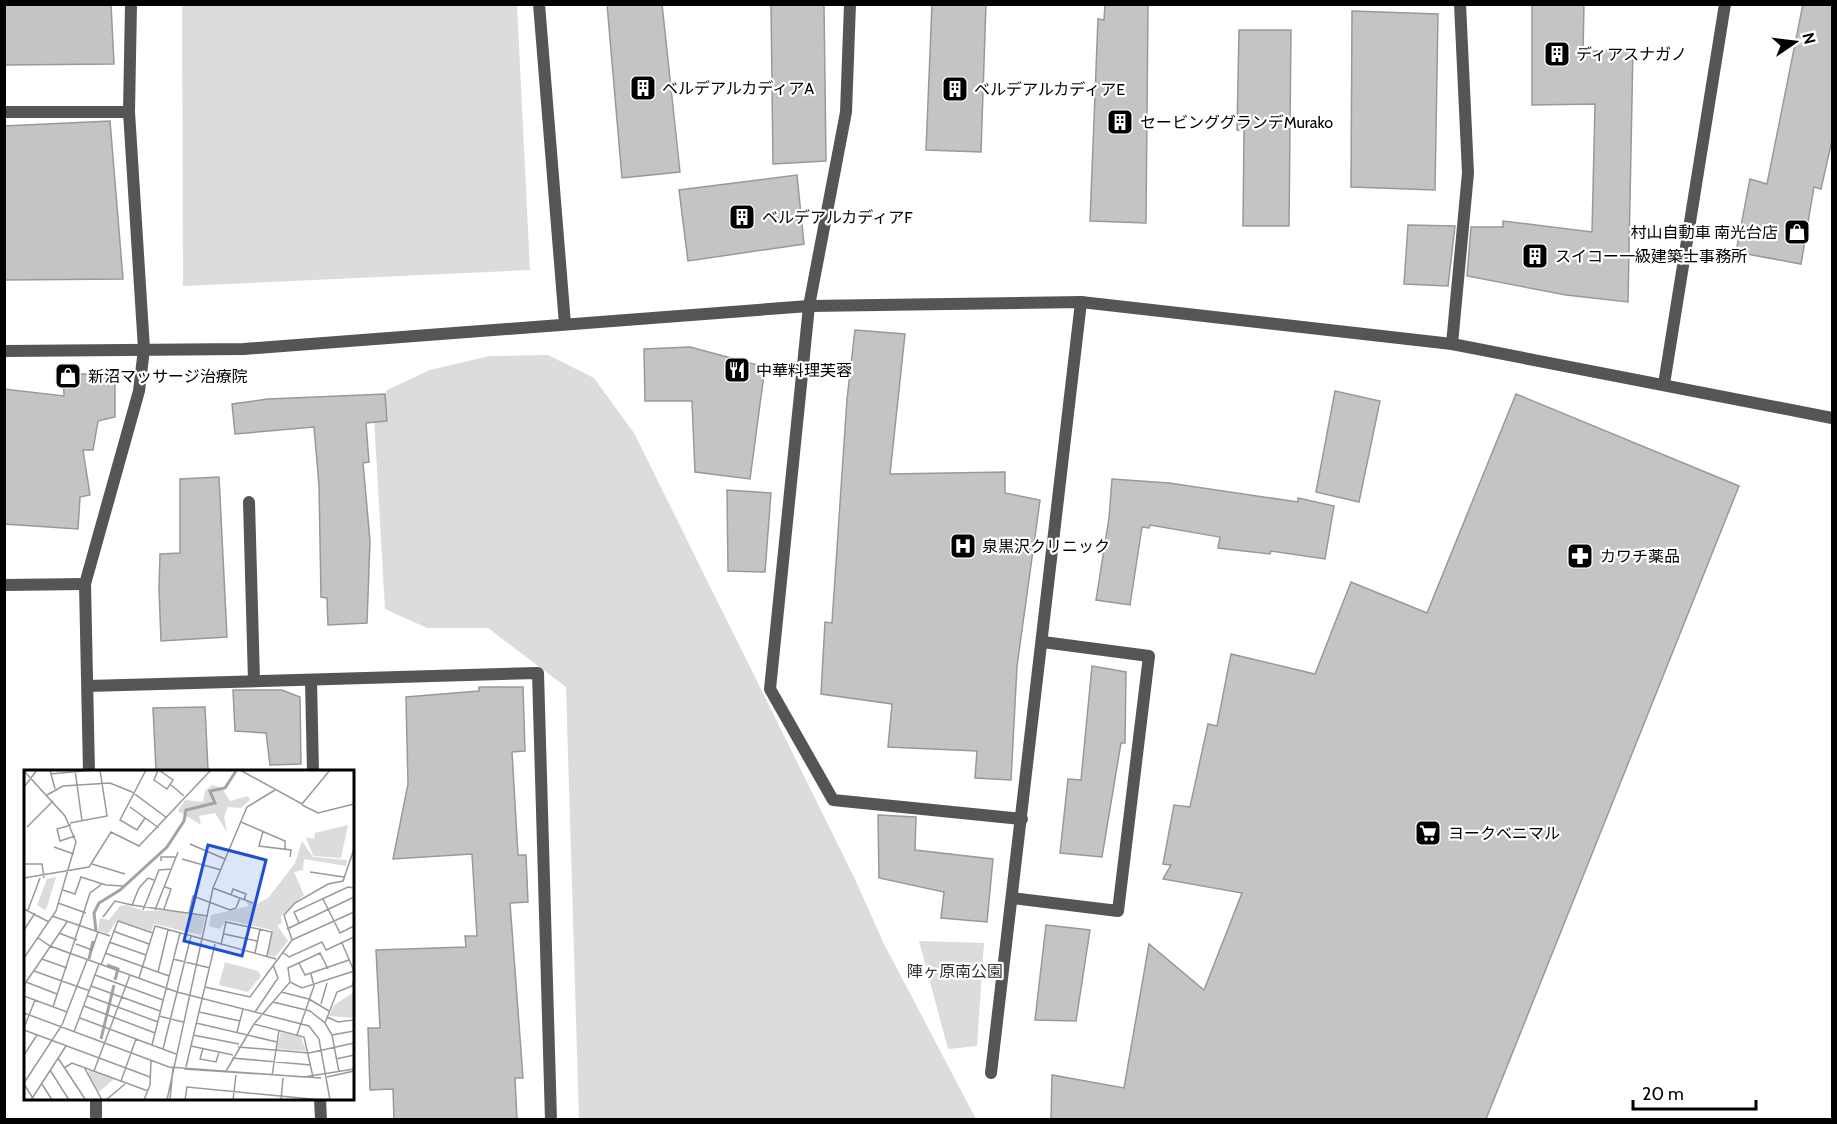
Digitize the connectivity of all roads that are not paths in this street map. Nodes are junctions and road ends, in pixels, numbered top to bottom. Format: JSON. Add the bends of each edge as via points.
{"nodes":[{"id":1,"x":131,"y":4,"type":"edge"},
{"id":2,"x":539,"y":4,"type":"edge"},
{"id":3,"x":850,"y":4,"type":"edge"},
{"id":4,"x":1460,"y":4,"type":"edge"},
{"id":5,"x":1725,"y":4,"type":"edge"},
{"id":6,"x":4,"y":112,"type":"edge"},
{"id":7,"x":129,"y":112,"type":"junction"},
{"id":8,"x":1081,"y":302,"type":"junction"},
{"id":9,"x":810,"y":306,"type":"junction"},
{"id":10,"x":565,"y":324,"type":"junction"},
{"id":11,"x":1452,"y":345,"type":"junction"},
{"id":12,"x":144,"y":349,"type":"junction"},
{"id":13,"x":4,"y":351,"type":"edge"},
{"id":14,"x":1664,"y":384,"type":"junction"},
{"id":15,"x":1833,"y":417,"type":"edge"},
{"id":16,"x":249,"y":502,"type":"dead end"},
{"id":17,"x":85,"y":584,"type":"junction"},
{"id":18,"x":4,"y":585,"type":"edge"},
{"id":19,"x":1043,"y":642,"type":"junction"},
{"id":20,"x":311,"y":680,"type":"junction"},
{"id":21,"x":254,"y":681,"type":"junction"},
{"id":22,"x":88,"y":686,"type":"junction"},
{"id":23,"x":89,"y":770,"type":"edge"},
{"id":24,"x":313,"y":770,"type":"edge"},
{"id":25,"x":1022,"y":819,"type":"junction"},
{"id":26,"x":1012,"y":898,"type":"junction"},
{"id":27,"x":992,"y":1072,"type":"dead end"},
{"id":28,"x":96,"y":1100,"type":"edge"},
{"id":29,"x":320,"y":1100,"type":"edge"},
{"id":30,"x":96,"y":1119,"type":"edge"},
{"id":31,"x":321,"y":1119,"type":"edge"},
{"id":32,"x":551,"y":1119,"type":"edge"}],
"edges":[{"from":1,"to":7,"type":"street"},
{"from":2,"to":10,"type":"street"},
{"from":3,"to":9,"type":"street","via":[[846,112]]},
{"from":4,"to":11,"type":"street","via":[[1468,173]]},
{"from":5,"to":14,"type":"street"},
{"from":6,"to":7,"type":"street"},
{"from":7,"to":12,"type":"street"},
{"from":8,"to":9,"type":"street"},
{"from":8,"to":11,"type":"street"},
{"from":8,"to":19,"type":"street"},
{"from":9,"to":10,"type":"street"},
{"from":9,"to":25,"type":"street","via":[[770,689],[833,800]]},
{"from":10,"to":12,"type":"street","via":[[244,348]]},
{"from":11,"to":14,"type":"street"},
{"from":12,"to":13,"type":"street"},
{"from":12,"to":17,"type":"street","via":[[139,391]]},
{"from":14,"to":15,"type":"street"},
{"from":16,"to":21,"type":"street"},
{"from":17,"to":18,"type":"street"},
{"from":17,"to":22,"type":"street"},
{"from":19,"to":25,"type":"street"},
{"from":19,"to":26,"type":"street","via":[[1149,656],[1118,911]]},
{"from":20,"to":21,"type":"street"},
{"from":20,"to":24,"type":"street"},
{"from":20,"to":32,"type":"street","via":[[538,673]]},
{"from":21,"to":22,"type":"street"},
{"from":22,"to":23,"type":"street"},
{"from":25,"to":26,"type":"street"},
{"from":26,"to":27,"type":"street"},
{"from":28,"to":30,"type":"street"},
{"from":29,"to":31,"type":"street"}]}
